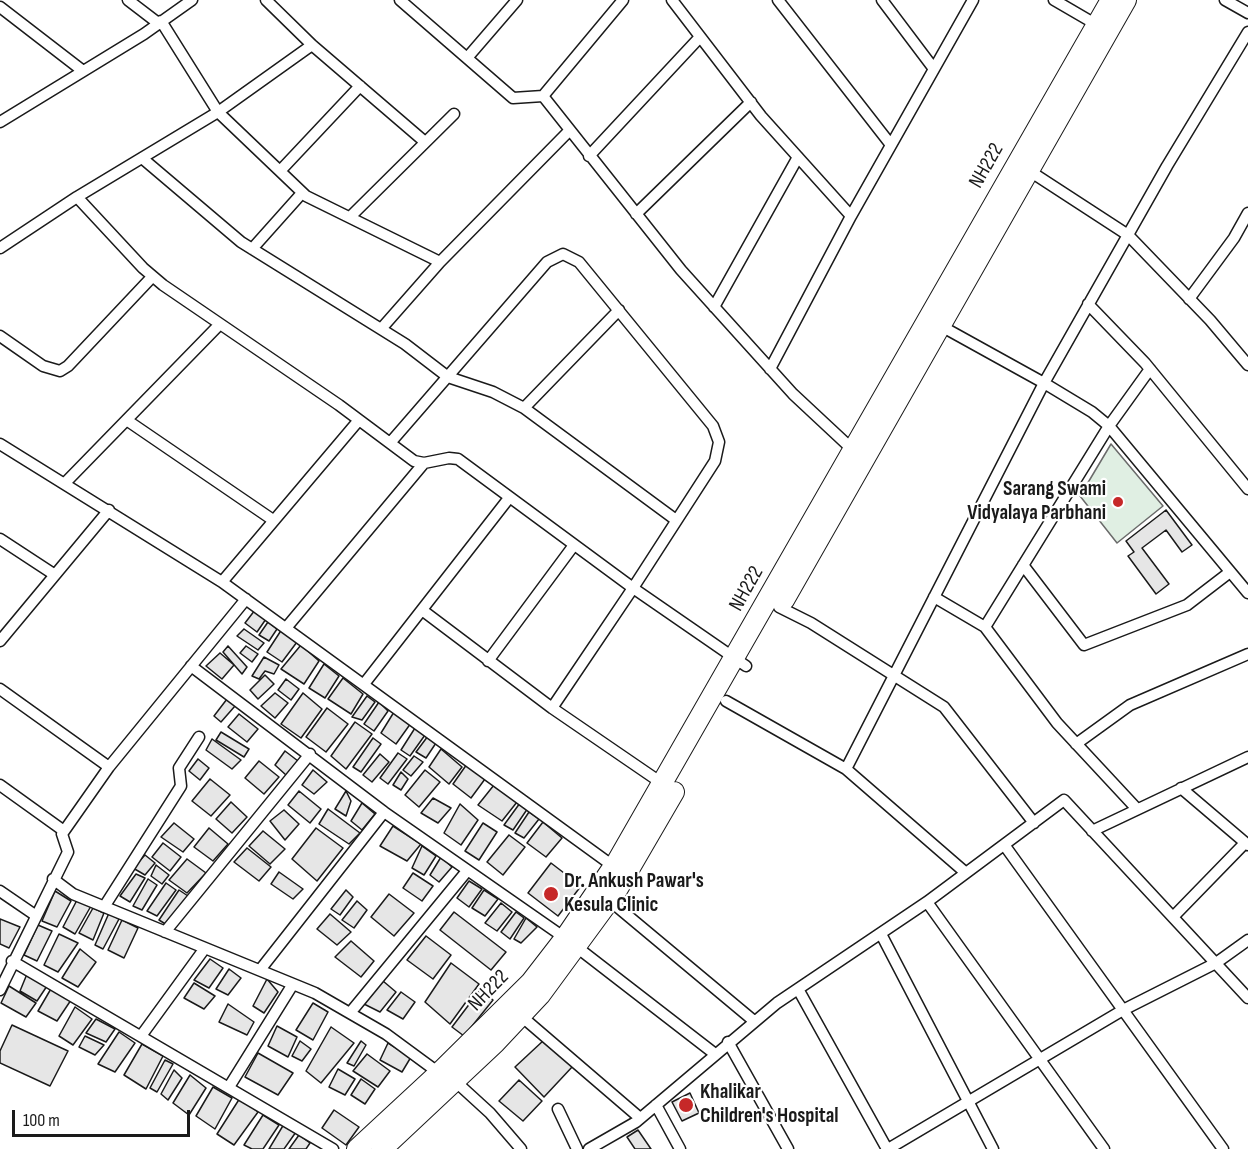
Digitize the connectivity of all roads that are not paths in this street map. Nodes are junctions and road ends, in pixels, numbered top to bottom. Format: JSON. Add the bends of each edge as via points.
{"nodes":[{"id":1,"x":128,"y":0,"type":"edge"},
{"id":2,"x":192,"y":0,"type":"edge"},
{"id":3,"x":266,"y":0,"type":"edge"},
{"id":4,"x":400,"y":0,"type":"edge"},
{"id":5,"x":517,"y":0,"type":"edge"},
{"id":6,"x":623,"y":0,"type":"edge"},
{"id":7,"x":672,"y":0,"type":"edge"},
{"id":8,"x":778,"y":0,"type":"edge"},
{"id":9,"x":882,"y":0,"type":"edge"},
{"id":10,"x":973,"y":0,"type":"edge"},
{"id":11,"x":1054,"y":0,"type":"edge"},
{"id":12,"x":1111,"y":0,"type":"edge"},
{"id":13,"x":1126,"y":0,"type":"edge"},
{"id":14,"x":1225,"y":0,"type":"edge"},
{"id":15,"x":0,"y":7,"type":"edge"},
{"id":16,"x":1248,"y":13,"type":"edge"},
{"id":17,"x":160,"y":22,"type":"junction"},
{"id":18,"x":1097,"y":24,"type":"junction"},
{"id":19,"x":1248,"y":32,"type":"edge"},
{"id":20,"x":700,"y":37,"type":"junction"},
{"id":21,"x":312,"y":45,"type":"junction"},
{"id":22,"x":467,"y":58,"type":"junction"},
{"id":23,"x":934,"y":69,"type":"junction"},
{"id":24,"x":83,"y":71,"type":"junction"},
{"id":25,"x":360,"y":86,"type":"junction"},
{"id":26,"x":543,"y":96,"type":"junction"},
{"id":27,"x":751,"y":102,"type":"junction"},
{"id":28,"x":218,"y":112,"type":"junction"},
{"id":29,"x":454,"y":114,"type":"dead end"},
{"id":30,"x":0,"y":122,"type":"edge"},
{"id":31,"x":570,"y":131,"type":"junction"},
{"id":32,"x":425,"y":142,"type":"junction"},
{"id":33,"x":891,"y":145,"type":"junction"},
{"id":34,"x":589,"y":156,"type":"junction"},
{"id":35,"x":798,"y":157,"type":"junction"},
{"id":36,"x":142,"y":158,"type":"junction"},
{"id":37,"x":1023,"y":167,"type":"junction"},
{"id":38,"x":280,"y":171,"type":"junction"},
{"id":39,"x":302,"y":192,"type":"junction"},
{"id":40,"x":77,"y":197,"type":"junction"},
{"id":41,"x":1248,"y":213,"type":"edge"},
{"id":42,"x":636,"y":214,"type":"junction"},
{"id":43,"x":851,"y":216,"type":"junction"},
{"id":44,"x":350,"y":217,"type":"junction"},
{"id":45,"x":1128,"y":235,"type":"junction"},
{"id":46,"x":0,"y":248,"type":"edge"},
{"id":47,"x":252,"y":249,"type":"junction"},
{"id":48,"x":440,"y":262,"type":"junction"},
{"id":49,"x":152,"y":277,"type":"junction"},
{"id":50,"x":1189,"y":299,"type":"junction"},
{"id":51,"x":1088,"y":304,"type":"junction"},
{"id":52,"x":714,"y":307,"type":"junction"},
{"id":53,"x":619,"y":310,"type":"junction"},
{"id":54,"x":220,"y":324,"type":"junction"},
{"id":55,"x":941,"y":326,"type":"junction"},
{"id":56,"x":381,"y":329,"type":"junction"},
{"id":57,"x":0,"y":336,"type":"edge"},
{"id":58,"x":1248,"y":363,"type":"edge"},
{"id":59,"x":770,"y":369,"type":"junction"},
{"id":60,"x":1150,"y":369,"type":"junction"},
{"id":61,"x":448,"y":376,"type":"junction"},
{"id":62,"x":1044,"y":383,"type":"junction"},
{"id":63,"x":524,"y":408,"type":"junction"},
{"id":64,"x":359,"y":420,"type":"junction"},
{"id":65,"x":128,"y":421,"type":"junction"},
{"id":66,"x":1109,"y":426,"type":"junction"},
{"id":67,"x":390,"y":443,"type":"junction"},
{"id":68,"x":0,"y":444,"type":"edge"},
{"id":69,"x":853,"y":450,"type":"junction"},
{"id":70,"x":424,"y":464,"type":"junction"},
{"id":71,"x":65,"y":483,"type":"junction"},
{"id":72,"x":1248,"y":489,"type":"edge"},
{"id":73,"x":509,"y":498,"type":"junction"},
{"id":74,"x":109,"y":510,"type":"junction"},
{"id":75,"x":273,"y":520,"type":"junction"},
{"id":76,"x":676,"y":520,"type":"junction"},
{"id":77,"x":0,"y":539,"type":"edge"},
{"id":78,"x":574,"y":545,"type":"junction"},
{"id":79,"x":1023,"y":565,"type":"junction"},
{"id":80,"x":1230,"y":572,"type":"junction"},
{"id":81,"x":55,"y":575,"type":"junction"},
{"id":82,"x":222,"y":582,"type":"junction"},
{"id":83,"x":633,"y":588,"type":"junction"},
{"id":84,"x":1248,"y":593,"type":"edge"},
{"id":85,"x":934,"y":597,"type":"junction"},
{"id":86,"x":246,"y":599,"type":"junction"},
{"id":87,"x":779,"y":608,"type":"junction"},
{"id":88,"x":422,"y":610,"type":"junction"},
{"id":89,"x":985,"y":627,"type":"junction"},
{"id":90,"x":286,"y":628,"type":"junction"},
{"id":91,"x":0,"y":641,"type":"edge"},
{"id":92,"x":1248,"y":654,"type":"edge"},
{"id":93,"x":488,"y":661,"type":"junction"},
{"id":94,"x":741,"y":662,"type":"junction"},
{"id":95,"x":191,"y":666,"type":"junction"},
{"id":96,"x":895,"y":676,"type":"junction"},
{"id":97,"x":364,"y":684,"type":"junction"},
{"id":98,"x":0,"y":689,"type":"edge"},
{"id":99,"x":726,"y":701,"type":"junction"},
{"id":100,"x":552,"y":708,"type":"junction"},
{"id":101,"x":199,"y":737,"type":"dead end"},
{"id":102,"x":1076,"y":744,"type":"junction"},
{"id":103,"x":310,"y":754,"type":"junction"},
{"id":104,"x":1248,"y":757,"type":"edge"},
{"id":105,"x":109,"y":767,"type":"junction"},
{"id":106,"x":846,"y":769,"type":"junction"},
{"id":107,"x":663,"y":784,"type":"junction"},
{"id":108,"x":0,"y":785,"type":"edge"},
{"id":109,"x":1181,"y":788,"type":"junction"},
{"id":110,"x":1137,"y":809,"type":"junction"},
{"id":111,"x":384,"y":812,"type":"junction"},
{"id":112,"x":1034,"y":823,"type":"junction"},
{"id":113,"x":64,"y":831,"type":"junction"},
{"id":114,"x":1092,"y":831,"type":"junction"},
{"id":115,"x":1246,"y":844,"type":"edge"},
{"id":116,"x":1005,"y":846,"type":"junction"},
{"id":117,"x":613,"y":867,"type":"junction"},
{"id":118,"x":467,"y":871,"type":"junction"},
{"id":119,"x":966,"y":873,"type":"junction"},
{"id":120,"x":53,"y":879,"type":"junction"},
{"id":121,"x":0,"y":891,"type":"edge"},
{"id":122,"x":609,"y":900,"type":"junction"},
{"id":123,"x":927,"y":902,"type":"junction"},
{"id":124,"x":104,"y":907,"type":"junction"},
{"id":125,"x":35,"y":915,"type":"junction"},
{"id":126,"x":1173,"y":917,"type":"junction"},
{"id":127,"x":165,"y":932,"type":"junction"},
{"id":128,"x":881,"y":934,"type":"junction"},
{"id":129,"x":1248,"y":940,"type":"edge"},
{"id":130,"x":571,"y":943,"type":"junction"},
{"id":131,"x":205,"y":948,"type":"junction"},
{"id":132,"x":12,"y":961,"type":"junction"},
{"id":133,"x":1216,"y":963,"type":"junction"},
{"id":134,"x":260,"y":970,"type":"junction"},
{"id":135,"x":293,"y":984,"type":"junction"},
{"id":136,"x":798,"y":989,"type":"junction"},
{"id":137,"x":0,"y":990,"type":"edge"},
{"id":138,"x":1248,"y":998,"type":"edge"},
{"id":139,"x":1123,"y":1010,"type":"junction"},
{"id":140,"x":350,"y":1013,"type":"junction"},
{"id":141,"x":520,"y":1015,"type":"junction"},
{"id":142,"x":754,"y":1021,"type":"junction"},
{"id":143,"x":141,"y":1036,"type":"junction"},
{"id":144,"x":728,"y":1042,"type":"junction"},
{"id":145,"x":715,"y":1054,"type":"junction"},
{"id":146,"x":1039,"y":1059,"type":"junction"},
{"id":147,"x":447,"y":1077,"type":"junction"},
{"id":148,"x":230,"y":1087,"type":"junction"},
{"id":149,"x":967,"y":1101,"type":"junction"},
{"id":150,"x":656,"y":1105,"type":"junction"},
{"id":151,"x":558,"y":1109,"type":"dead end"},
{"id":152,"x":640,"y":1118,"type":"junction"},
{"id":153,"x":333,"y":1149,"type":"edge"},
{"id":154,"x":357,"y":1149,"type":"edge"},
{"id":155,"x":382,"y":1149,"type":"edge"},
{"id":156,"x":520,"y":1149,"type":"edge"},
{"id":157,"x":577,"y":1149,"type":"edge"},
{"id":158,"x":589,"y":1149,"type":"edge"},
{"id":159,"x":680,"y":1149,"type":"edge"},
{"id":160,"x":788,"y":1149,"type":"edge"},
{"id":161,"x":887,"y":1149,"type":"edge"},
{"id":162,"x":993,"y":1149,"type":"edge"},
{"id":163,"x":1104,"y":1149,"type":"edge"},
{"id":164,"x":1223,"y":1149,"type":"edge"}],
"edges":[{"from":1,"to":17,"type":"street"},
{"from":2,"to":17,"type":"street"},
{"from":3,"to":21,"type":"street"},
{"from":4,"to":22,"type":"street"},
{"from":5,"to":22,"type":"street"},
{"from":6,"to":26,"type":"street"},
{"from":7,"to":20,"type":"street"},
{"from":8,"to":33,"type":"street"},
{"from":9,"to":23,"type":"street"},
{"from":10,"to":23,"type":"street"},
{"from":11,"to":18,"type":"street"},
{"from":12,"to":18,"type":"highway","name":"NH222"},
{"from":13,"to":37,"type":"highway","name":"NH222"},
{"from":14,"to":16,"type":"street"},
{"from":15,"to":24,"type":"street"},
{"from":17,"to":24,"type":"street"},
{"from":17,"to":28,"type":"street"},
{"from":18,"to":37,"type":"highway","name":"NH222"},
{"from":19,"to":45,"type":"street"},
{"from":20,"to":27,"type":"street"},
{"from":20,"to":34,"type":"street"},
{"from":21,"to":25,"type":"street"},
{"from":21,"to":28,"type":"street"},
{"from":22,"to":26,"type":"street","via":[[513,98]]},
{"from":23,"to":33,"type":"street"},
{"from":24,"to":30,"type":"street"},
{"from":25,"to":32,"type":"street"},
{"from":25,"to":38,"type":"street"},
{"from":26,"to":31,"type":"street"},
{"from":27,"to":35,"type":"street"},
{"from":27,"to":42,"type":"street"},
{"from":28,"to":36,"type":"street"},
{"from":28,"to":38,"type":"street"},
{"from":29,"to":32,"type":"street"},
{"from":31,"to":34,"type":"street"},
{"from":31,"to":48,"type":"street"},
{"from":32,"to":44,"type":"street"},
{"from":33,"to":43,"type":"street"},
{"from":34,"to":42,"type":"street"},
{"from":35,"to":43,"type":"street"},
{"from":35,"to":52,"type":"street"},
{"from":36,"to":40,"type":"street"},
{"from":36,"to":47,"type":"street"},
{"from":37,"to":45,"type":"street"},
{"from":37,"to":55,"type":"highway","name":"NH222"},
{"from":37,"to":69,"type":"highway","name":"NH222"},
{"from":38,"to":39,"type":"street"},
{"from":39,"to":44,"type":"street"},
{"from":39,"to":47,"type":"street"},
{"from":40,"to":46,"type":"street"},
{"from":40,"to":49,"type":"street"},
{"from":41,"to":50,"type":"street"},
{"from":42,"to":52,"type":"street"},
{"from":43,"to":59,"type":"street"},
{"from":44,"to":48,"type":"street"},
{"from":45,"to":50,"type":"street"},
{"from":45,"to":51,"type":"street"},
{"from":47,"to":56,"type":"street"},
{"from":48,"to":56,"type":"street"},
{"from":49,"to":54,"type":"street"},
{"from":49,"to":57,"type":"street","via":[[60,371],[43,366]]},
{"from":50,"to":58,"type":"street"},
{"from":51,"to":60,"type":"street"},
{"from":51,"to":62,"type":"street"},
{"from":52,"to":59,"type":"street"},
{"from":53,"to":61,"type":"street","via":[[579,262],[563,254],[554,256]]},
{"from":53,"to":63,"type":"street"},
{"from":53,"to":76,"type":"street","via":[[718,434],[715,461]]},
{"from":54,"to":64,"type":"street"},
{"from":54,"to":65,"type":"street"},
{"from":55,"to":62,"type":"street"},
{"from":55,"to":87,"type":"highway","name":"NH222"},
{"from":56,"to":61,"type":"street"},
{"from":59,"to":69,"type":"street"},
{"from":60,"to":66,"type":"street"},
{"from":60,"to":72,"type":"street"},
{"from":61,"to":63,"type":"street"},
{"from":61,"to":67,"type":"street"},
{"from":62,"to":66,"type":"street"},
{"from":62,"to":85,"type":"street"},
{"from":63,"to":76,"type":"street"},
{"from":64,"to":67,"type":"street"},
{"from":64,"to":75,"type":"street"},
{"from":65,"to":71,"type":"street"},
{"from":65,"to":75,"type":"street"},
{"from":66,"to":79,"type":"street"},
{"from":66,"to":80,"type":"street"},
{"from":67,"to":70,"type":"street"},
{"from":68,"to":71,"type":"street"},
{"from":69,"to":94,"type":"highway","name":"NH222"},
{"from":70,"to":73,"type":"street","via":[[458,459]]},
{"from":70,"to":90,"type":"street"},
{"from":71,"to":74,"type":"street"},
{"from":73,"to":78,"type":"street"},
{"from":73,"to":88,"type":"street"},
{"from":74,"to":81,"type":"street"},
{"from":74,"to":82,"type":"street"},
{"from":75,"to":82,"type":"street"},
{"from":76,"to":83,"type":"street"},
{"from":77,"to":81,"type":"street"},
{"from":78,"to":83,"type":"street"},
{"from":78,"to":93,"type":"street"},
{"from":79,"to":80,"type":"street","via":[[1084,645],[1188,605]]},
{"from":79,"to":89,"type":"street"},
{"from":80,"to":84,"type":"street"},
{"from":81,"to":91,"type":"street"},
{"from":82,"to":86,"type":"street"},
{"from":83,"to":94,"type":"street"},
{"from":83,"to":100,"type":"street"},
{"from":85,"to":89,"type":"street"},
{"from":85,"to":96,"type":"street"},
{"from":86,"to":90,"type":"street"},
{"from":86,"to":95,"type":"street"},
{"from":87,"to":94,"type":"highway","name":"NH222"},
{"from":87,"to":96,"type":"street","via":[[811,623]]},
{"from":88,"to":93,"type":"street"},
{"from":88,"to":97,"type":"street"},
{"from":89,"to":102,"type":"street"},
{"from":90,"to":97,"type":"street"},
{"from":92,"to":102,"type":"street","via":[[1131,705]]},
{"from":93,"to":100,"type":"street"},
{"from":94,"to":99,"type":"highway","name":"NH222"},
{"from":94,"to":107,"type":"highway","name":"NH222"},
{"from":95,"to":103,"type":"street"},
{"from":95,"to":105,"type":"street"},
{"from":96,"to":106,"type":"street"},
{"from":96,"to":112,"type":"street","via":[[944,707]]},
{"from":97,"to":117,"type":"street"},
{"from":98,"to":105,"type":"street"},
{"from":99,"to":106,"type":"street"},
{"from":99,"to":122,"type":"highway","name":"NH222"},
{"from":100,"to":107,"type":"street"},
{"from":101,"to":124,"type":"street","via":[[177,772],[181,786]]},
{"from":102,"to":110,"type":"street"},
{"from":103,"to":111,"type":"street"},
{"from":103,"to":127,"type":"street"},
{"from":104,"to":109,"type":"street"},
{"from":105,"to":113,"type":"street"},
{"from":106,"to":119,"type":"street"},
{"from":107,"to":117,"type":"highway","name":"NH222"},
{"from":108,"to":113,"type":"street"},
{"from":109,"to":110,"type":"street"},
{"from":109,"to":115,"type":"street"},
{"from":110,"to":114,"type":"street"},
{"from":111,"to":118,"type":"street"},
{"from":111,"to":134,"type":"street"},
{"from":112,"to":114,"type":"street","via":[[1064,800]]},
{"from":112,"to":116,"type":"street"},
{"from":113,"to":120,"type":"street","via":[[61,837],[68,852]]},
{"from":114,"to":126,"type":"street"},
{"from":115,"to":126,"type":"street"},
{"from":116,"to":119,"type":"street"},
{"from":116,"to":139,"type":"street"},
{"from":117,"to":130,"type":"highway","name":"NH222"},
{"from":118,"to":130,"type":"street"},
{"from":118,"to":140,"type":"street"},
{"from":119,"to":123,"type":"street"},
{"from":120,"to":124,"type":"street","via":[[73,894]]},
{"from":120,"to":125,"type":"street"},
{"from":121,"to":125,"type":"street"},
{"from":122,"to":130,"type":"highway","name":"NH222"},
{"from":122,"to":142,"type":"street"},
{"from":123,"to":128,"type":"street"},
{"from":123,"to":146,"type":"street"},
{"from":124,"to":127,"type":"street"},
{"from":125,"to":132,"type":"street"},
{"from":126,"to":133,"type":"street"},
{"from":127,"to":131,"type":"street"},
{"from":128,"to":136,"type":"street"},
{"from":128,"to":149,"type":"street"},
{"from":129,"to":133,"type":"street"},
{"from":130,"to":141,"type":"highway","name":"NH222"},
{"from":130,"to":145,"type":"street"},
{"from":130,"to":147,"type":"highway","name":"NH222"},
{"from":131,"to":134,"type":"street"},
{"from":131,"to":143,"type":"street"},
{"from":132,"to":137,"type":"street"},
{"from":132,"to":143,"type":"street"},
{"from":133,"to":138,"type":"street"},
{"from":133,"to":139,"type":"street"},
{"from":134,"to":135,"type":"street"},
{"from":135,"to":140,"type":"street"},
{"from":135,"to":148,"type":"street"},
{"from":136,"to":142,"type":"street"},
{"from":136,"to":161,"type":"street"},
{"from":139,"to":146,"type":"street"},
{"from":139,"to":164,"type":"street"},
{"from":140,"to":147,"type":"street"},
{"from":141,"to":147,"type":"highway","name":"NH222"},
{"from":141,"to":152,"type":"street"},
{"from":142,"to":144,"type":"street"},
{"from":143,"to":148,"type":"street"},
{"from":144,"to":145,"type":"street"},
{"from":144,"to":160,"type":"street"},
{"from":145,"to":150,"type":"street"},
{"from":146,"to":149,"type":"street"},
{"from":146,"to":163,"type":"street"},
{"from":147,"to":154,"type":"highway","name":"NH222"},
{"from":147,"to":155,"type":"highway","name":"NH222"},
{"from":147,"to":156,"type":"street","via":[[490,1113]]},
{"from":148,"to":153,"type":"street"},
{"from":149,"to":161,"type":"street"},
{"from":149,"to":162,"type":"street"},
{"from":150,"to":152,"type":"street"},
{"from":150,"to":159,"type":"street"},
{"from":151,"to":157,"type":"street"},
{"from":152,"to":158,"type":"street"}]}
